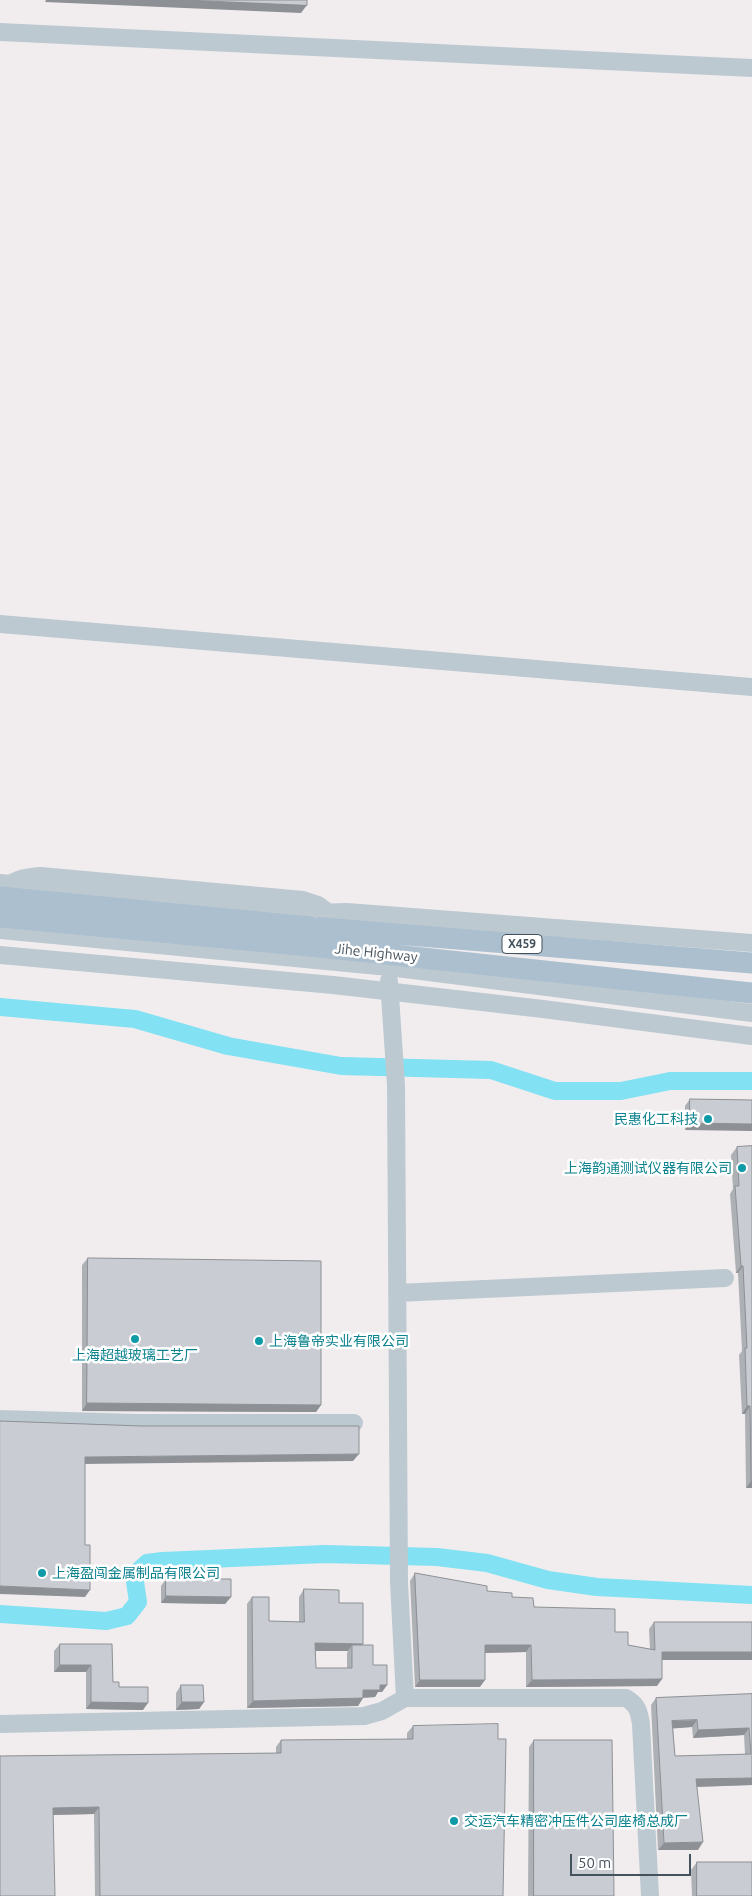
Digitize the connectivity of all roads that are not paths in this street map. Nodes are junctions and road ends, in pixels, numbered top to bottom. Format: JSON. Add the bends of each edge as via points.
{"nodes":[{"id":1,"x":0,"y":32,"type":"edge"},
{"id":2,"x":752,"y":68,"type":"edge"},
{"id":3,"x":0,"y":624,"type":"edge"},
{"id":4,"x":752,"y":687,"type":"edge"},
{"id":5,"x":0,"y":883,"type":"edge"},
{"id":6,"x":0,"y":897,"type":"edge"},
{"id":7,"x":329,"y":913,"type":"junction"},
{"id":8,"x":0,"y":918,"type":"edge"},
{"id":9,"x":0,"y":930,"type":"edge"},
{"id":10,"x":309,"y":936,"type":"junction"},
{"id":11,"x":744,"y":952,"type":"edge"},
{"id":12,"x":0,"y":955,"type":"edge"},
{"id":13,"x":389,"y":960,"type":"junction"},
{"id":14,"x":389,"y":992,"type":"junction"},
{"id":15,"x":752,"y":993,"type":"edge"},
{"id":16,"x":752,"y":1014,"type":"edge"},
{"id":17,"x":752,"y":1036,"type":"edge"},
{"id":18,"x":725,"y":1278,"type":"dead end"},
{"id":19,"x":397,"y":1293,"type":"junction"},
{"id":20,"x":0,"y":1419,"type":"edge"},
{"id":21,"x":354,"y":1423,"type":"dead end"},
{"id":22,"x":405,"y":1698,"type":"junction"},
{"id":23,"x":0,"y":1724,"type":"edge"},
{"id":24,"x":650,"y":1896,"type":"edge"}],
"edges":[{"from":1,"to":2,"type":"street"},
{"from":3,"to":4,"type":"street"},
{"from":5,"to":10,"type":"street","bridge":true},
{"from":6,"to":10,"type":"main road","name":"Jihe Highway","number":"X459","bridge":true},
{"from":7,"to":8,"type":"street","via":[[318,904],[303,900],[41,876],[26,877],[6,889]]},
{"from":7,"to":10,"type":"street"},
{"from":7,"to":11,"type":"street","via":[[347,912]]},
{"from":8,"to":10,"type":"main road","name":"Jihe Highway","number":"X459","bridge":true},
{"from":9,"to":10,"type":"street"},
{"from":10,"to":11,"type":"main road","name":"Jihe Highway","number":"X459"},
{"from":10,"to":13,"type":"main road","name":"Jihe Highway","number":"X459"},
{"from":12,"to":14,"type":"street"},
{"from":13,"to":14,"type":"street"},
{"from":13,"to":15,"type":"main road","name":"Jihe Highway","number":"X459"},
{"from":13,"to":16,"type":"street"},
{"from":14,"to":17,"type":"street"},
{"from":14,"to":19,"type":"street","via":[[396,1085]]},
{"from":18,"to":19,"type":"street"},
{"from":19,"to":22,"type":"street","via":[[399,1582]]},
{"from":20,"to":21,"type":"street"},
{"from":22,"to":23,"type":"street","via":[[382,1711],[364,1716]]},
{"from":22,"to":24,"type":"street","via":[[626,1698],[633,1702],[638,1709],[640,1724]]}]}
